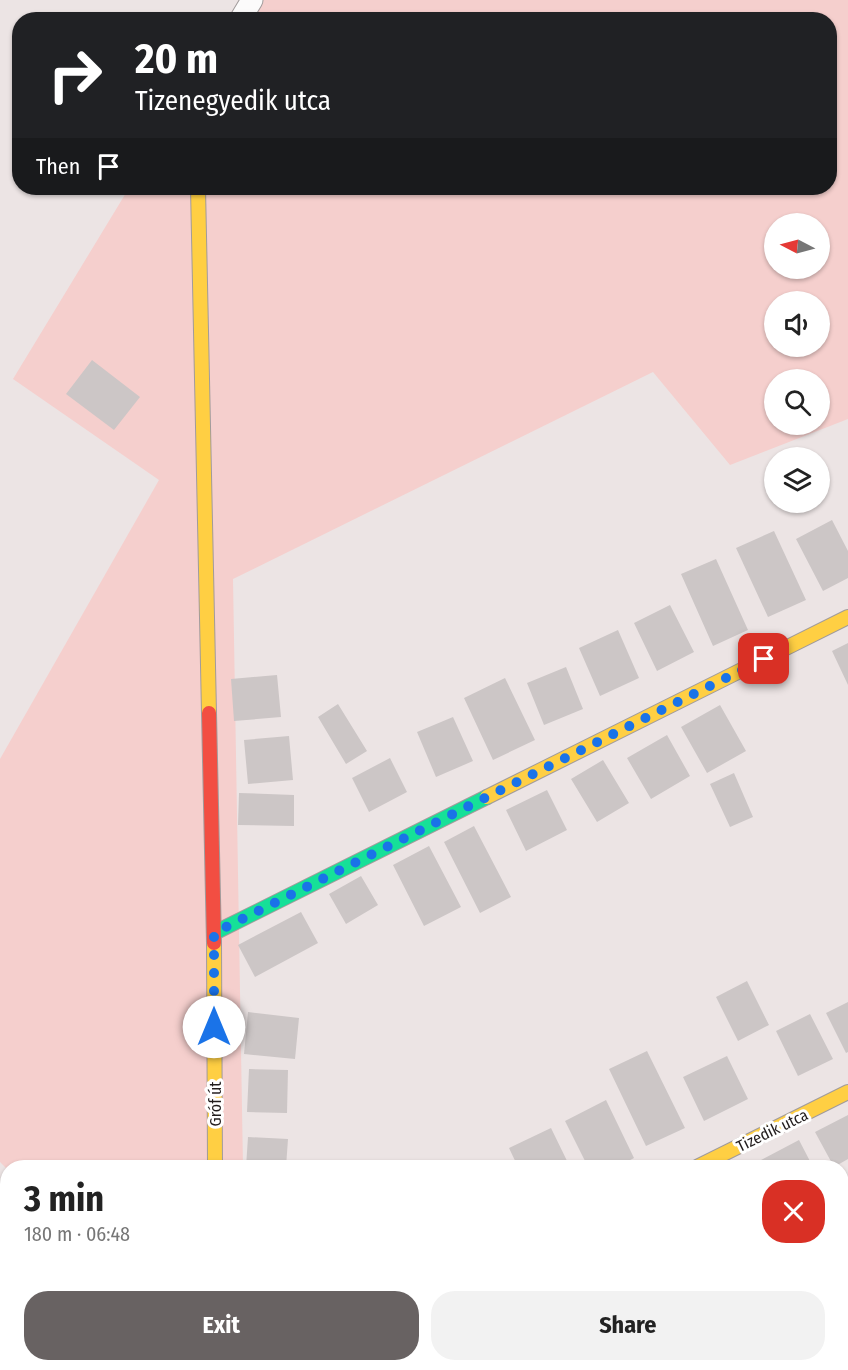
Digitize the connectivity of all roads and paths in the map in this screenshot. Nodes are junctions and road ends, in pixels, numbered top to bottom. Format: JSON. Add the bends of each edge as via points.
{"nodes":[{"id":1,"x":198,"y":195,"type":"edge"},
{"id":2,"x":848,"y":617,"type":"edge"},
{"id":3,"x":214,"y":933,"type":"junction"},
{"id":4,"x":848,"y":1092,"type":"edge"},
{"id":5,"x":215,"y":1160,"type":"edge"},
{"id":6,"x":711,"y":1160,"type":"edge"}],
"edges":[{"from":1,"to":3,"type":"street","name":"Gróf út"},
{"from":2,"to":3,"type":"street"},
{"from":3,"to":5,"type":"street","name":"Gróf út"},
{"from":4,"to":6,"type":"street","name":"Tizedik utca"}]}
